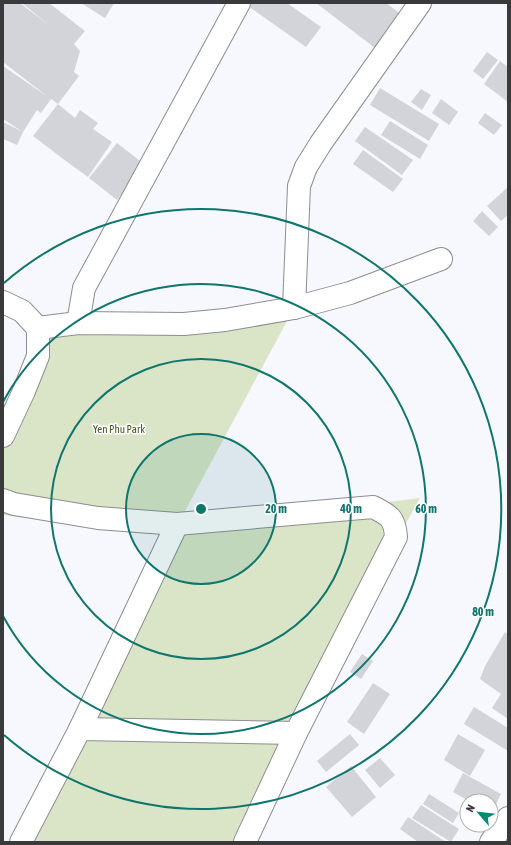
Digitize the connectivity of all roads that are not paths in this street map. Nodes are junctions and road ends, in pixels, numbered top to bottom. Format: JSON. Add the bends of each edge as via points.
{"nodes":[{"id":1,"x":239,"y":3,"type":"edge"},
{"id":2,"x":420,"y":3,"type":"edge"},
{"id":3,"x":441,"y":259,"type":"dead end"},
{"id":4,"x":3,"y":302,"type":"edge"},
{"id":5,"x":294,"y":308,"type":"junction"},
{"id":6,"x":78,"y":323,"type":"junction"},
{"id":7,"x":38,"y":328,"type":"junction"},
{"id":8,"x":3,"y":436,"type":"edge"},
{"id":9,"x":3,"y":500,"type":"edge"},
{"id":10,"x":177,"y":524,"type":"junction"},
{"id":11,"x":80,"y":729,"type":"junction"},
{"id":12,"x":296,"y":733,"type":"junction"},
{"id":13,"x":508,"y":818,"type":"edge"},
{"id":14,"x":22,"y":842,"type":"edge"},
{"id":15,"x":245,"y":842,"type":"edge"},
{"id":16,"x":491,"y":842,"type":"edge"}],
"edges":[{"from":1,"to":6,"type":"street","via":[[84,288]]},
{"from":2,"to":5,"type":"street","via":[[306,167],[299,186]]},
{"from":3,"to":5,"type":"street","via":[[350,293]]},
{"from":4,"to":7,"type":"street","via":[[22,311]]},
{"from":5,"to":6,"type":"street","via":[[184,324]]},
{"from":6,"to":7,"type":"street"},
{"from":7,"to":8,"type":"street","via":[[38,356]]},
{"from":9,"to":10,"type":"street","via":[[98,518]]},
{"from":10,"to":11,"type":"street"},
{"from":10,"to":12,"type":"street","via":[[372,507],[389,515],[396,526],[396,537]]},
{"from":11,"to":12,"type":"street"},
{"from":11,"to":14,"type":"street"},
{"from":12,"to":15,"type":"street"},
{"from":13,"to":16,"type":"street"}]}
